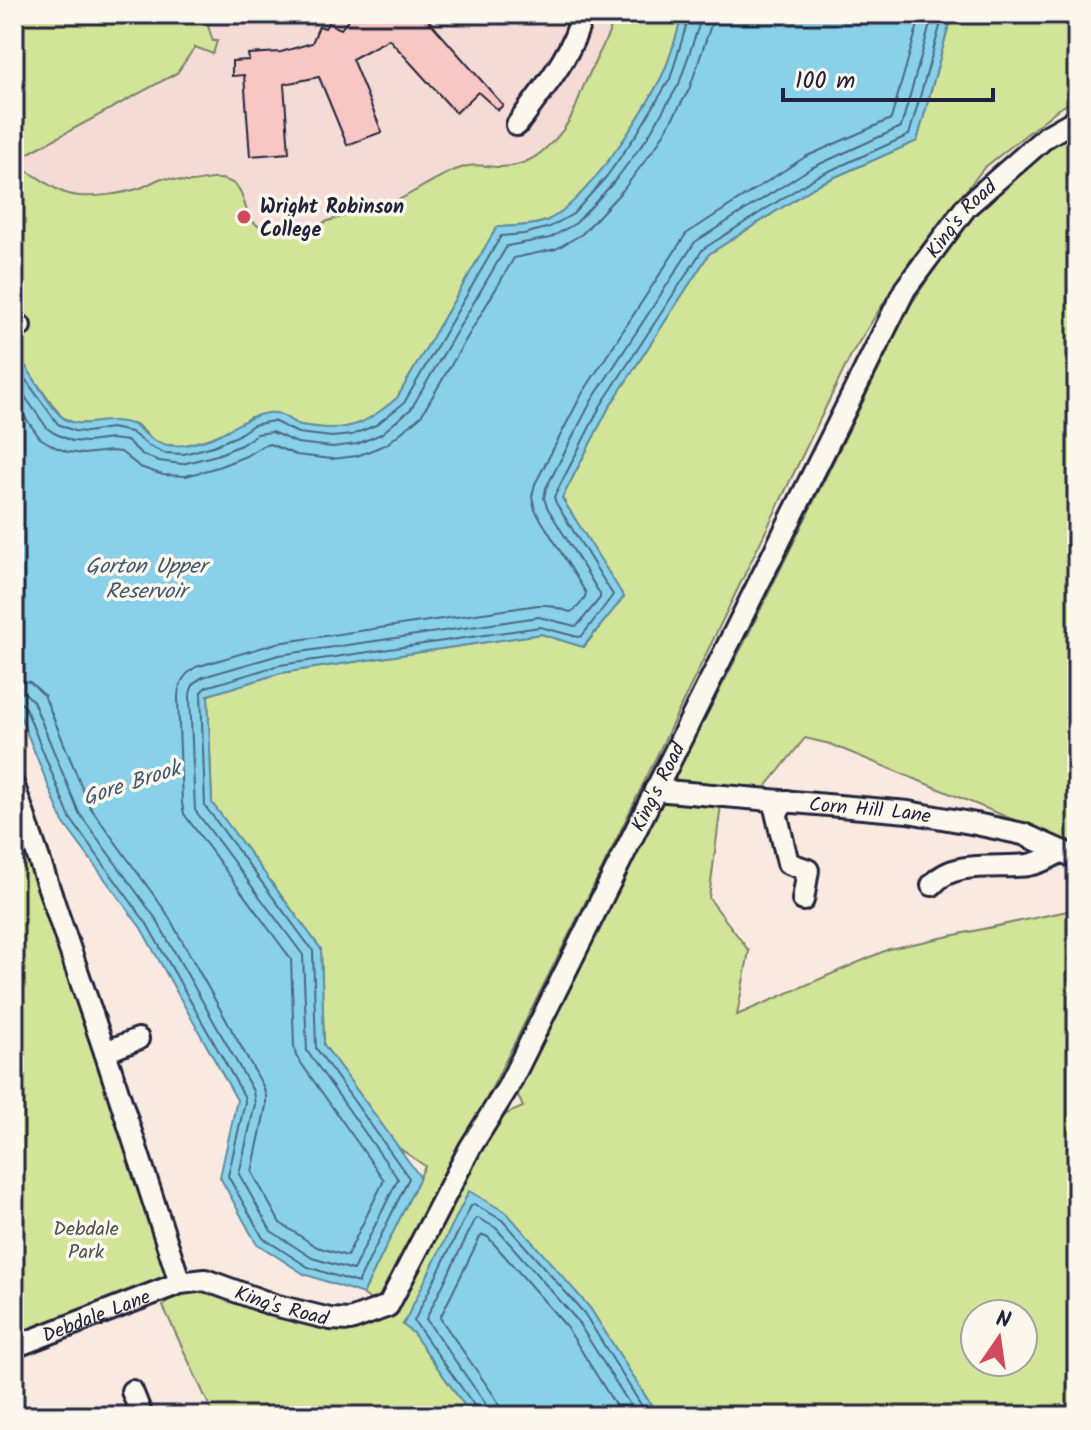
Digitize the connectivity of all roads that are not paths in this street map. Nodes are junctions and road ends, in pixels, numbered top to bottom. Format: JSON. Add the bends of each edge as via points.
{"nodes":[{"id":1,"x":582,"y":14,"type":"edge"},
{"id":2,"x":1077,"y":119,"type":"edge"},
{"id":3,"x":517,"y":125,"type":"dead end"},
{"id":4,"x":14,"y":786,"type":"edge"},
{"id":5,"x":655,"y":790,"type":"junction"},
{"id":6,"x":787,"y":801,"type":"junction"},
{"id":7,"x":1070,"y":854,"type":"edge"},
{"id":8,"x":932,"y":885,"type":"dead end"},
{"id":9,"x":803,"y":900,"type":"dead end"},
{"id":10,"x":138,"y":1039,"type":"dead end"},
{"id":11,"x":105,"y":1052,"type":"junction"},
{"id":12,"x":180,"y":1283,"type":"junction"},
{"id":13,"x":14,"y":1347,"type":"edge"},
{"id":14,"x":132,"y":1391,"type":"dead end"},
{"id":15,"x":142,"y":1416,"type":"edge"}],
"edges":[{"from":1,"to":3,"type":"street","via":[[569,51]]},
{"from":2,"to":5,"type":"street","name":"King's Road","via":[[1047,136],[966,207],[905,289]]},
{"from":4,"to":11,"type":"street"},
{"from":5,"to":6,"type":"street","name":"Corn Hill Lane"},
{"from":5,"to":12,"type":"street","name":"King's Road","via":[[508,1087],[470,1148],[388,1306],[350,1320],[330,1319],[205,1280]]},
{"from":6,"to":7,"type":"street","name":"Corn Hill Lane","via":[[976,824],[1023,834]]},
{"from":6,"to":9,"type":"street","via":[[776,812],[788,863],[808,870]]},
{"from":7,"to":8,"type":"street","via":[[1028,865],[947,872]]},
{"from":10,"to":11,"type":"street"},
{"from":11,"to":12,"type":"street"},
{"from":12,"to":13,"type":"street","name":"Debdale Lane"},
{"from":14,"to":15,"type":"street"}]}
